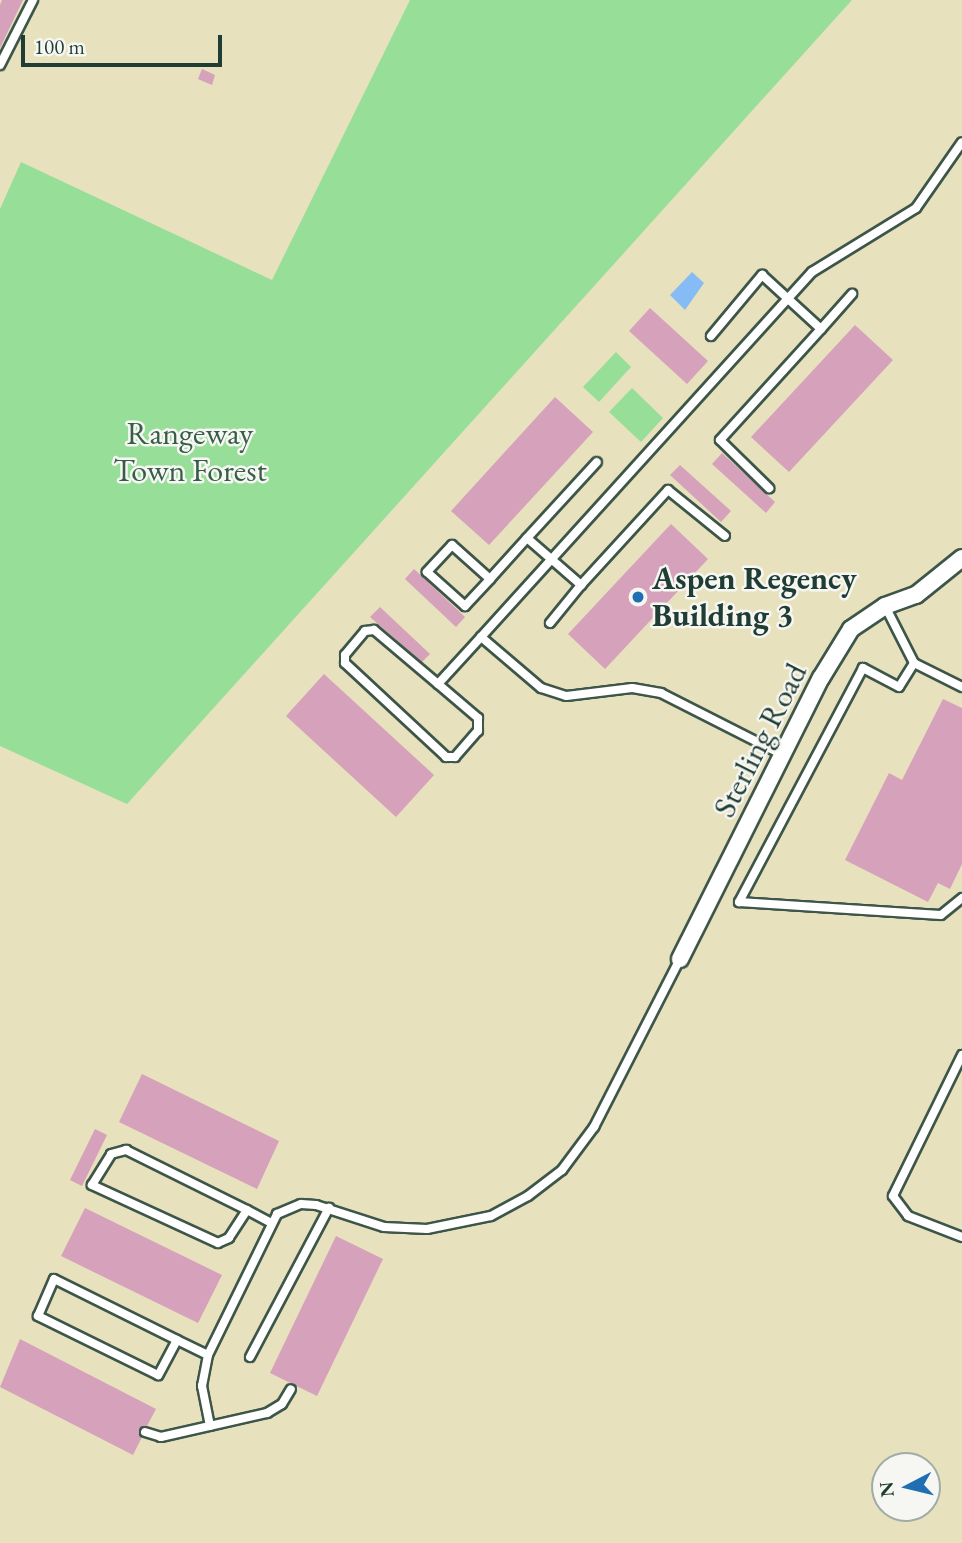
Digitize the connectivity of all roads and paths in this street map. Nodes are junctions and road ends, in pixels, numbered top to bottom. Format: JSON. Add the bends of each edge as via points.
{"nodes":[{"id":1,"x":33,"y":0,"type":"edge"},
{"id":2,"x":0,"y":65,"type":"edge"},
{"id":3,"x":962,"y":142,"type":"edge"},
{"id":4,"x":852,"y":294,"type":"dead end"},
{"id":5,"x":787,"y":299,"type":"junction"},
{"id":6,"x":821,"y":329,"type":"junction"},
{"id":7,"x":711,"y":336,"type":"dead end"},
{"id":8,"x":597,"y":462,"type":"dead end"},
{"id":9,"x":769,"y":488,"type":"dead end"},
{"id":10,"x":725,"y":536,"type":"dead end"},
{"id":11,"x":527,"y":538,"type":"junction"},
{"id":12,"x":962,"y":558,"type":"edge"},
{"id":13,"x":553,"y":560,"type":"junction"},
{"id":14,"x":490,"y":579,"type":"junction"},
{"id":15,"x":581,"y":585,"type":"junction"},
{"id":16,"x":885,"y":606,"type":"junction"},
{"id":17,"x":550,"y":624,"type":"dead end"},
{"id":18,"x":481,"y":636,"type":"junction"},
{"id":19,"x":914,"y":663,"type":"junction"},
{"id":20,"x":438,"y":684,"type":"junction"},
{"id":21,"x":962,"y":687,"type":"edge"},
{"id":22,"x":783,"y":755,"type":"junction"},
{"id":23,"x":962,"y":898,"type":"edge"},
{"id":24,"x":680,"y":959,"type":"joint"},
{"id":25,"x":962,"y":1055,"type":"edge"},
{"id":26,"x":329,"y":1208,"type":"junction"},
{"id":27,"x":247,"y":1210,"type":"junction"},
{"id":28,"x":270,"y":1222,"type":"junction"},
{"id":29,"x":962,"y":1237,"type":"edge"},
{"id":30,"x":177,"y":1340,"type":"junction"},
{"id":31,"x":208,"y":1355,"type":"junction"},
{"id":32,"x":250,"y":1357,"type":"dead end"},
{"id":33,"x":291,"y":1389,"type":"dead end"},
{"id":34,"x":210,"y":1426,"type":"junction"},
{"id":35,"x":145,"y":1432,"type":"dead end"}],
"edges":[{"from":1,"to":2,"type":"lane"},
{"from":3,"to":5,"type":"lane","via":[[916,208],[812,272]]},
{"from":4,"to":6,"type":"lane"},
{"from":5,"to":6,"type":"lane"},
{"from":5,"to":7,"type":"lane","via":[[762,275]]},
{"from":5,"to":13,"type":"lane"},
{"from":6,"to":9,"type":"lane","via":[[720,440]]},
{"from":8,"to":11,"type":"lane"},
{"from":10,"to":15,"type":"lane","via":[[668,490]]},
{"from":11,"to":13,"type":"lane"},
{"from":11,"to":14,"type":"lane"},
{"from":12,"to":16,"type":"street","name":"Sterling Road","via":[[916,595]]},
{"from":13,"to":15,"type":"lane"},
{"from":13,"to":18,"type":"lane"},
{"from":14,"to":14,"type":"lane","via":[[465,607],[427,572],[452,545]]},
{"from":15,"to":17,"type":"lane"},
{"from":16,"to":19,"type":"lane"},
{"from":16,"to":22,"type":"street","name":"Sterling Road","via":[[852,629]]},
{"from":18,"to":20,"type":"lane"},
{"from":18,"to":22,"type":"lane","via":[[541,688],[566,696],[632,688],[661,693]]},
{"from":19,"to":21,"type":"lane"},
{"from":19,"to":23,"type":"lane","via":[[899,687],[863,668],[738,902],[942,915]]},
{"from":20,"to":20,"type":"lane","via":[[478,718],[478,731],[455,757],[446,757],[345,663],[345,654],[365,631],[374,630]]},
{"from":22,"to":24,"type":"street","name":"Sterling Road"},
{"from":24,"to":26,"type":"lane","via":[[594,1127],[562,1170],[528,1196],[491,1216],[427,1230],[384,1227]]},
{"from":25,"to":29,"type":"lane","via":[[893,1196],[908,1216]]},
{"from":26,"to":28,"type":"lane","via":[[301,1204]]},
{"from":26,"to":32,"type":"lane"},
{"from":27,"to":27,"type":"lane","via":[[126,1150],[111,1154],[92,1185],[218,1243],[229,1238]]},
{"from":27,"to":28,"type":"lane"},
{"from":28,"to":31,"type":"lane"},
{"from":30,"to":30,"type":"lane","via":[[54,1279],[38,1316],[158,1375]]},
{"from":30,"to":31,"type":"lane"},
{"from":31,"to":34,"type":"lane","via":[[202,1386]]},
{"from":33,"to":34,"type":"lane","via":[[282,1404],[267,1412]]},
{"from":34,"to":35,"type":"lane","via":[[161,1437]]}]}
